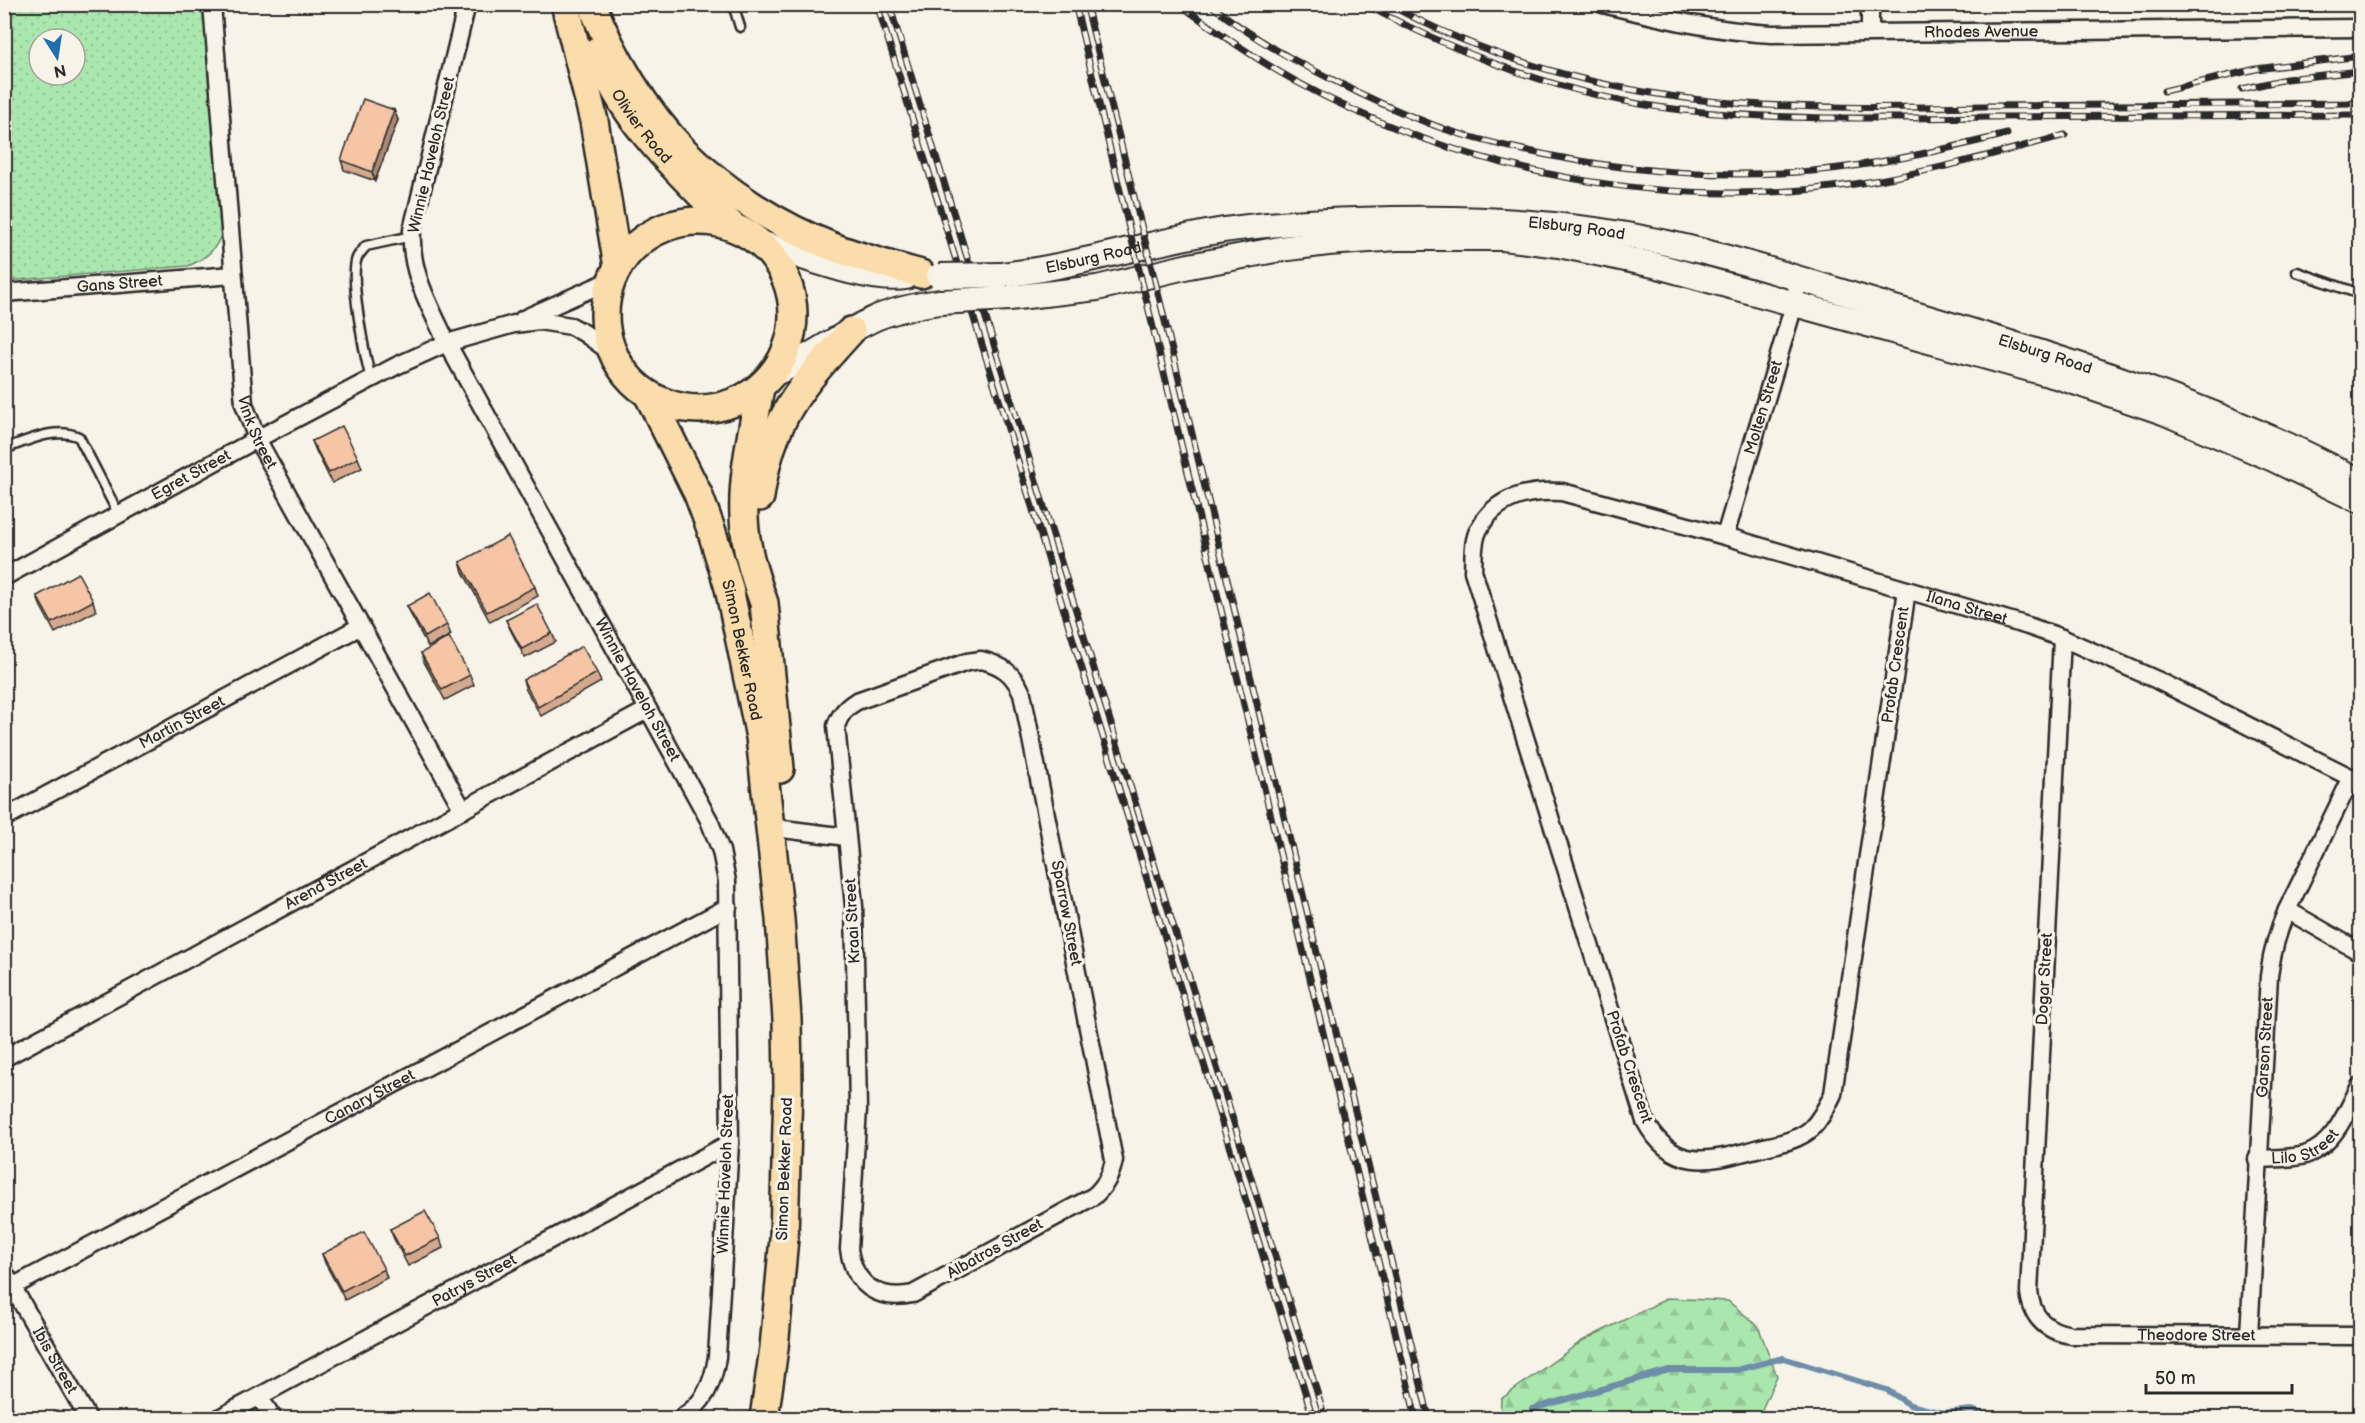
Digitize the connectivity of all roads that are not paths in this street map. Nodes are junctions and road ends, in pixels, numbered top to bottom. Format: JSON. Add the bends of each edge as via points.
{"nodes":[{"id":1,"x":212,"y":4,"type":"edge"},
{"id":2,"x":467,"y":4,"type":"edge"},
{"id":3,"x":565,"y":4,"type":"edge"},
{"id":4,"x":583,"y":4,"type":"edge"},
{"id":5,"x":591,"y":4,"type":"edge"},
{"id":6,"x":704,"y":4,"type":"edge"},
{"id":7,"x":714,"y":4,"type":"edge"},
{"id":8,"x":733,"y":4,"type":"edge"},
{"id":9,"x":1603,"y":4,"type":"edge"},
{"id":10,"x":1870,"y":4,"type":"edge"},
{"id":11,"x":740,"y":27,"type":"dead end"},
{"id":12,"x":2361,"y":28,"type":"edge"},
{"id":13,"x":1870,"y":32,"type":"junction"},
{"id":14,"x":733,"y":227,"type":"junction"},
{"id":15,"x":412,"y":236,"type":"junction"},
{"id":16,"x":760,"y":243,"type":"junction"},
{"id":17,"x":2297,"y":272,"type":"dead end"},
{"id":18,"x":614,"y":274,"type":"junction"},
{"id":19,"x":233,"y":275,"type":"junction"},
{"id":20,"x":930,"y":275,"type":"junction"},
{"id":21,"x":1798,"y":279,"type":"junction"},
{"id":22,"x":4,"y":293,"type":"edge"},
{"id":23,"x":2361,"y":294,"type":"edge"},
{"id":24,"x":1794,"y":305,"type":"junction"},
{"id":25,"x":514,"y":324,"type":"junction"},
{"id":26,"x":851,"y":331,"type":"junction"},
{"id":27,"x":447,"y":343,"type":"junction"},
{"id":28,"x":612,"y":353,"type":"junction"},
{"id":29,"x":370,"y":380,"type":"junction"},
{"id":30,"x":766,"y":381,"type":"junction"},
{"id":31,"x":649,"y":396,"type":"junction"},
{"id":32,"x":257,"y":439,"type":"junction"},
{"id":33,"x":4,"y":448,"type":"edge"},
{"id":34,"x":2361,"y":481,"type":"edge"},
{"id":35,"x":2361,"y":501,"type":"edge"},
{"id":36,"x":119,"y":515,"type":"junction"},
{"id":37,"x":1488,"y":516,"type":"joint"},
{"id":38,"x":1725,"y":536,"type":"junction"},
{"id":39,"x":4,"y":577,"type":"edge"},
{"id":40,"x":1906,"y":590,"type":"junction"},
{"id":41,"x":764,"y":603,"type":"junction"},
{"id":42,"x":361,"y":626,"type":"junction"},
{"id":43,"x":2062,"y":638,"type":"junction"},
{"id":44,"x":994,"y":663,"type":"joint"},
{"id":45,"x":647,"y":710,"type":"junction"},
{"id":46,"x":2356,"y":779,"type":"edge"},
{"id":47,"x":463,"y":810,"type":"junction"},
{"id":48,"x":4,"y":818,"type":"edge"},
{"id":49,"x":776,"y":826,"type":"junction"},
{"id":50,"x":847,"y":837,"type":"junction"},
{"id":51,"x":728,"y":907,"type":"junction"},
{"id":52,"x":2287,"y":910,"type":"junction"},
{"id":53,"x":2361,"y":952,"type":"edge"},
{"id":54,"x":4,"y":1058,"type":"edge"},
{"id":55,"x":2361,"y":1086,"type":"edge"},
{"id":56,"x":730,"y":1143,"type":"junction"},
{"id":57,"x":2257,"y":1159,"type":"junction"},
{"id":58,"x":1111,"y":1174,"type":"joint"},
{"id":59,"x":8,"y":1280,"type":"edge"},
{"id":60,"x":869,"y":1288,"type":"joint"},
{"id":61,"x":2037,"y":1317,"type":"joint"},
{"id":62,"x":2249,"y":1335,"type":"junction"},
{"id":63,"x":2361,"y":1336,"type":"edge"},
{"id":64,"x":260,"y":1398,"type":"junction"},
{"id":65,"x":686,"y":1415,"type":"edge"},
{"id":66,"x":88,"y":1419,"type":"edge"},
{"id":67,"x":219,"y":1419,"type":"edge"},
{"id":68,"x":273,"y":1419,"type":"edge"},
{"id":69,"x":764,"y":1419,"type":"edge"}],
"edges":[{"from":1,"to":19,"type":"street","name":"Vink Street"},
{"from":2,"to":15,"type":"street","name":"Winnie Haveloh Street"},
{"from":3,"to":18,"type":"main road","name":"Olivier Road","via":[[594,122]]},
{"from":4,"to":14,"type":"main road","name":"Olivier Road","via":[[598,55],[615,93],[642,131]]},
{"from":5,"to":20,"type":"main road","via":[[613,51],[657,118],[684,151],[715,177],[752,205],[832,247]]},
{"from":6,"to":7,"type":"lane"},
{"from":8,"to":11,"type":"lane"},
{"from":9,"to":13,"type":"street","name":"Rhodes Avenue","via":[[1730,32]]},
{"from":10,"to":13,"type":"street"},
{"from":12,"to":13,"type":"street","name":"Rhodes Avenue"},
{"from":14,"to":16,"type":"main road"},
{"from":14,"to":18,"type":"main road","via":[[701,221],[668,226],[639,242]]},
{"from":15,"to":27,"type":"street","name":"Winnie Haveloh Street","via":[[412,258],[419,283]]},
{"from":15,"to":29,"type":"lane","via":[[366,246],[357,259],[361,343]]},
{"from":16,"to":20,"type":"main road","name":"Elsburg Road","via":[[873,275]]},
{"from":16,"to":30,"type":"main road","via":[[779,264],[790,290],[794,317],[789,344]]},
{"from":17,"to":23,"type":"lane"},
{"from":18,"to":25,"type":"street"},
{"from":18,"to":28,"type":"main road","via":[[605,304],[605,329]]},
{"from":19,"to":22,"type":"street","name":"Gans Street"},
{"from":19,"to":32,"type":"street","name":"Vink Street","via":[[244,404]]},
{"from":20,"to":21,"type":"main road","name":"Elsburg Road","bridge":true,"via":[[1002,275],[1077,263],[1223,230],[1396,219],[1503,221],[1611,234],[1666,243]]},
{"from":21,"to":24,"type":"street","name":"Molten Street"},
{"from":21,"to":34,"type":"main road","name":"Elsburg Road","via":[[2169,397],[2278,441]]},
{"from":24,"to":26,"type":"main road","name":"Elsburg Road","bridge":true,"via":[[1559,245],[1491,238],[1397,238],[1280,249],[1097,288],[940,302],[879,317]]},
{"from":24,"to":35,"type":"main road","name":"Elsburg Road","via":[[2059,377],[2163,412]]},
{"from":24,"to":38,"type":"street","name":"Molten Street"},
{"from":25,"to":27,"type":"street","name":"Egret Street"},
{"from":25,"to":28,"type":"street","via":[[539,321],[571,326]]},
{"from":26,"to":30,"type":"main road","name":"Elsburg Road"},
{"from":26,"to":41,"type":"main road","via":[[796,393],[772,440],[760,495]]},
{"from":27,"to":29,"type":"street","name":"Egret Street"},
{"from":27,"to":45,"type":"street","name":"Winnie Haveloh Street"},
{"from":28,"to":31,"type":"main road","via":[[627,377]]},
{"from":29,"to":32,"type":"street","name":"Egret Street"},
{"from":30,"to":31,"type":"main road","via":[[734,403],[705,409],[676,407]]},
{"from":30,"to":41,"type":"main road","name":"Simon Bekker Road","via":[[744,491],[744,519]]},
{"from":31,"to":49,"type":"main road","name":"Simon Bekker Road","via":[[698,495],[729,588]]},
{"from":32,"to":36,"type":"street","name":"Egret Street"},
{"from":32,"to":42,"type":"street","name":"Vink Street"},
{"from":33,"to":36,"type":"lane","via":[[58,433],[79,436]]},
{"from":36,"to":39,"type":"street","name":"Egret Street"},
{"from":37,"to":38,"type":"street","name":"Ilana Street","via":[[1521,493],[1539,490],[1562,492]]},
{"from":37,"to":40,"type":"street","name":"Profab Crescent","via":[[1478,530],[1473,571],[1641,1110],[1654,1139],[1691,1160],[1712,1160],[1790,1141],[1809,1130],[1822,1116],[1833,1094]]},
{"from":38,"to":40,"type":"street","name":"Ilana Street"},
{"from":40,"to":43,"type":"street","name":"Ilana Street"},
{"from":41,"to":49,"type":"main road","name":"Simon Bekker Road","via":[[779,739]]},
{"from":42,"to":47,"type":"street","name":"Vink Street"},
{"from":42,"to":48,"type":"street","name":"Martin Street"},
{"from":43,"to":46,"type":"street","name":"Ilana Street","via":[[2157,680]]},
{"from":43,"to":61,"type":"street","name":"Dogar Street","via":[[2029,1292],[2030,1305]]},
{"from":44,"to":50,"type":"street","name":"Kraai Street","via":[[967,662],[847,706],[836,726]]},
{"from":44,"to":58,"type":"street","name":"Sparrow Street","via":[[1007,670],[1022,693],[1113,1146]]},
{"from":45,"to":47,"type":"street","name":"Arend Street"},
{"from":45,"to":51,"type":"street","name":"Winnie Haveloh Street","via":[[709,820],[721,851]]},
{"from":46,"to":52,"type":"street","name":"Garson Street"},
{"from":47,"to":54,"type":"street","name":"Arend Street"},
{"from":49,"to":50,"type":"street"},
{"from":49,"to":69,"type":"main road","name":"Simon Bekker Road","via":[[788,1086],[784,1227]]},
{"from":50,"to":60,"type":"street","name":"Kraai Street","via":[[854,906],[858,1109],[849,1249],[851,1264]]},
{"from":51,"to":56,"type":"street","name":"Winnie Haveloh Street"},
{"from":51,"to":59,"type":"street","name":"Canary Street"},
{"from":52,"to":53,"type":"street"},
{"from":52,"to":57,"type":"street","name":"Garson Street","via":[[2278,931],[2269,976]]},
{"from":55,"to":57,"type":"street","name":"Lilo Street","via":[[2322,1146],[2305,1155]]},
{"from":56,"to":64,"type":"street","name":"Patrys Street"},
{"from":56,"to":65,"type":"street","name":"Winnie Haveloh Street","via":[[714,1377],[705,1396]]},
{"from":57,"to":62,"type":"street","name":"Garson Street"},
{"from":58,"to":60,"type":"street","name":"Albatros Street","via":[[1094,1196],[913,1294],[882,1295]]},
{"from":59,"to":66,"type":"street","name":"Ibis Street"},
{"from":61,"to":62,"type":"street","name":"Theodore Street","via":[[2046,1326],[2071,1335]]},
{"from":62,"to":63,"type":"street","name":"Theodore Street"},
{"from":64,"to":67,"type":"street","name":"Patrys Street"},
{"from":64,"to":68,"type":"street"}]}
